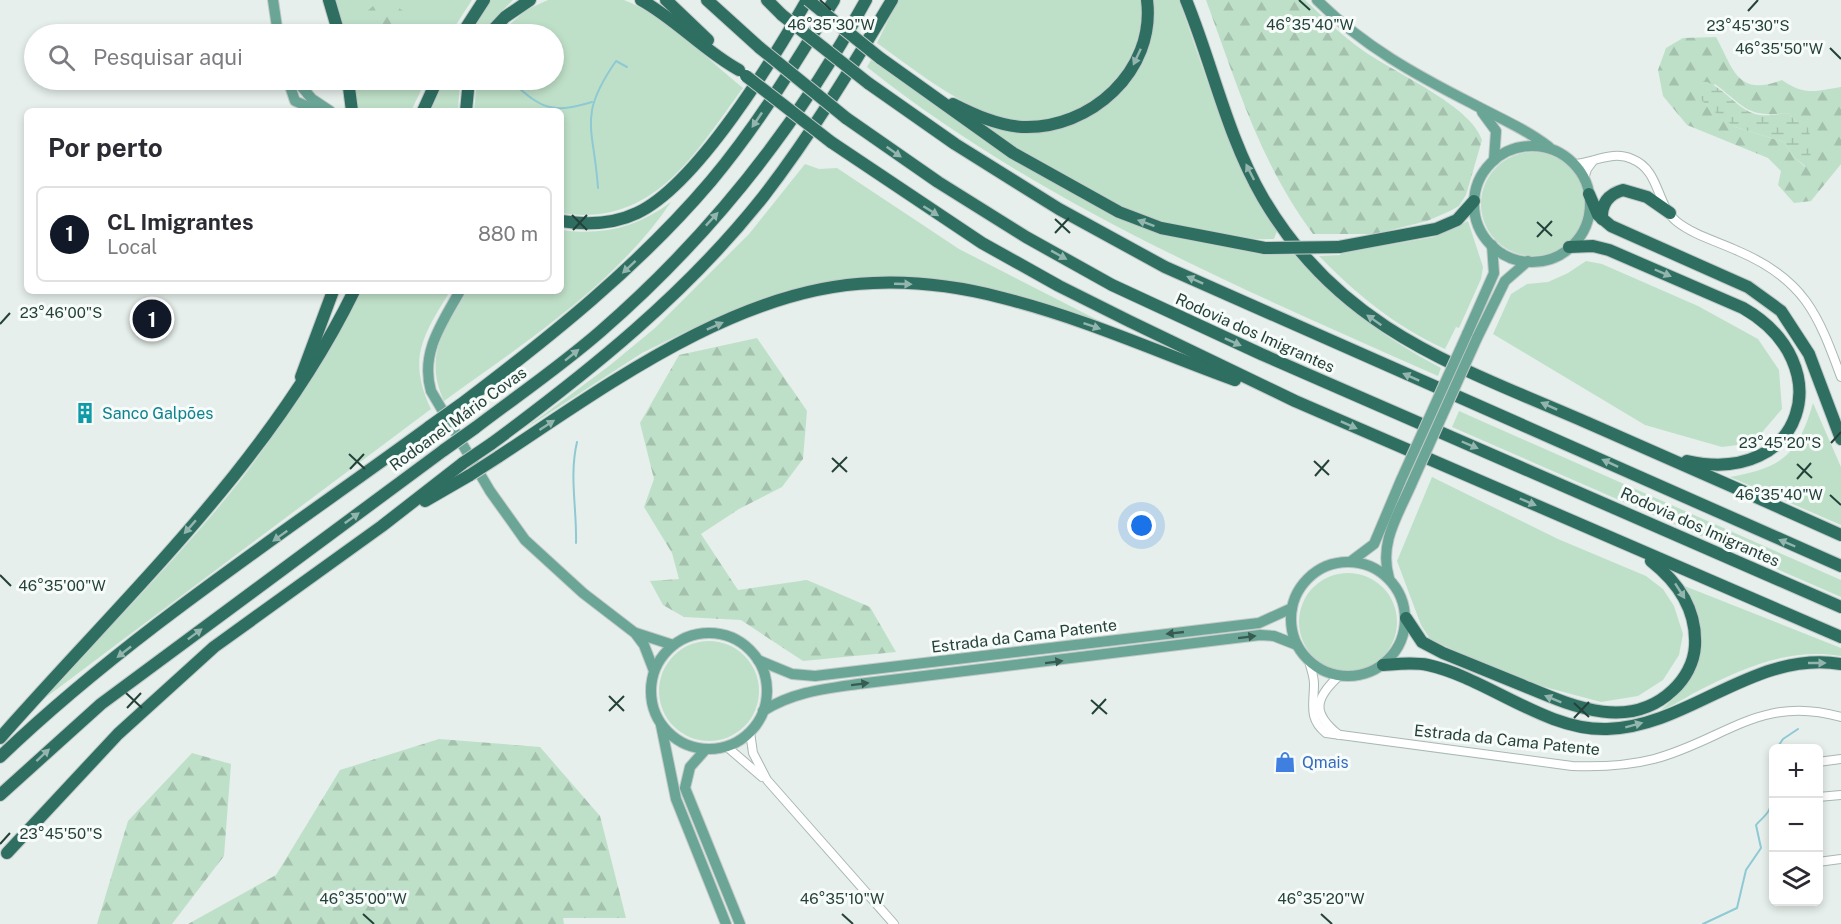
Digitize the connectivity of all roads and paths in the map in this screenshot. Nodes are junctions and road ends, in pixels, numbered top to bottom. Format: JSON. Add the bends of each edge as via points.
{"nodes":[{"id":1,"x":273,"y":0,"type":"edge"},
{"id":2,"x":329,"y":0,"type":"edge"},
{"id":3,"x":484,"y":0,"type":"edge"},
{"id":4,"x":530,"y":0,"type":"edge"},
{"id":5,"x":641,"y":0,"type":"edge"},
{"id":6,"x":666,"y":0,"type":"edge"},
{"id":7,"x":706,"y":0,"type":"edge"},
{"id":8,"x":767,"y":0,"type":"edge"},
{"id":9,"x":808,"y":0,"type":"edge"},
{"id":10,"x":834,"y":0,"type":"edge"},
{"id":11,"x":866,"y":0,"type":"edge"},
{"id":12,"x":892,"y":0,"type":"edge"},
{"id":13,"x":1147,"y":0,"type":"edge"},
{"id":14,"x":1317,"y":0,"type":"edge"},
{"id":15,"x":1186,"y":1,"type":"edge"},
{"id":16,"x":277,"y":24,"type":"edge"},
{"id":17,"x":336,"y":24,"type":"edge"},
{"id":18,"x":468,"y":24,"type":"edge"},
{"id":19,"x":498,"y":24,"type":"edge"},
{"id":20,"x":743,"y":73,"type":"junction"},
{"id":21,"x":913,"y":81,"type":"junction"},
{"id":22,"x":291,"y":90,"type":"edge"},
{"id":23,"x":304,"y":90,"type":"edge"},
{"id":24,"x":350,"y":90,"type":"edge"},
{"id":25,"x":432,"y":90,"type":"edge"},
{"id":26,"x":468,"y":90,"type":"edge"},
{"id":27,"x":293,"y":98,"type":"junction"},
{"id":28,"x":312,"y":99,"type":"junction"},
{"id":29,"x":1472,"y":104,"type":"junction"},
{"id":30,"x":352,"y":105,"type":"edge"},
{"id":31,"x":310,"y":108,"type":"edge"},
{"id":32,"x":326,"y":108,"type":"edge"},
{"id":33,"x":424,"y":108,"type":"edge"},
{"id":34,"x":466,"y":108,"type":"edge"},
{"id":35,"x":1554,"y":150,"type":"junction"},
{"id":36,"x":1494,"y":160,"type":"junction"},
{"id":37,"x":1594,"y":161,"type":"junction"},
{"id":38,"x":1574,"y":164,"type":"junction"},
{"id":39,"x":1584,"y":179,"type":"junction"},
{"id":40,"x":1589,"y":194,"type":"junction"},
{"id":41,"x":1474,"y":201,"type":"junction"},
{"id":42,"x":1670,"y":213,"type":"junction"},
{"id":43,"x":1602,"y":219,"type":"junction"},
{"id":44,"x":564,"y":221,"type":"edge"},
{"id":45,"x":1492,"y":245,"type":"junction"},
{"id":46,"x":1569,"y":247,"type":"junction"},
{"id":47,"x":1528,"y":261,"type":"junction"},
{"id":48,"x":332,"y":294,"type":"edge"},
{"id":49,"x":352,"y":294,"type":"edge"},
{"id":50,"x":458,"y":294,"type":"edge"},
{"id":51,"x":1472,"y":336,"type":"junction"},
{"id":52,"x":1841,"y":378,"type":"edge"},
{"id":53,"x":296,"y":391,"type":"junction"},
{"id":54,"x":1295,"y":401,"type":"junction"},
{"id":55,"x":1841,"y":439,"type":"edge"},
{"id":56,"x":1660,"y":455,"type":"junction"},
{"id":57,"x":1406,"y":483,"type":"junction"},
{"id":58,"x":382,"y":526,"type":"junction"},
{"id":59,"x":1841,"y":535,"type":"edge"},
{"id":60,"x":1639,"y":550,"type":"junction"},
{"id":61,"x":1350,"y":562,"type":"junction"},
{"id":62,"x":1841,"y":566,"type":"edge"},
{"id":63,"x":1389,"y":579,"type":"junction"},
{"id":64,"x":1841,"y":607,"type":"edge"},
{"id":65,"x":1292,"y":608,"type":"junction"},
{"id":66,"x":1406,"y":618,"type":"junction"},
{"id":67,"x":635,"y":633,"type":"junction"},
{"id":68,"x":1841,"y":637,"type":"edge"},
{"id":69,"x":673,"y":645,"type":"junction"},
{"id":70,"x":1297,"y":645,"type":"junction"},
{"id":71,"x":758,"y":660,"type":"junction"},
{"id":72,"x":1309,"y":661,"type":"junction"},
{"id":73,"x":1841,"y":664,"type":"edge"},
{"id":74,"x":1383,"y":665,"type":"junction"},
{"id":75,"x":654,"y":671,"type":"junction"},
{"id":76,"x":1339,"y":676,"type":"junction"},
{"id":77,"x":763,"y":711,"type":"junction"},
{"id":78,"x":1841,"y":717,"type":"edge"},
{"id":79,"x":661,"y":725,"type":"junction"},
{"id":80,"x":750,"y":732,"type":"junction"},
{"id":81,"x":1339,"y":735,"type":"junction"},
{"id":82,"x":0,"y":738,"type":"edge"},
{"id":83,"x":726,"y":746,"type":"junction"},
{"id":84,"x":706,"y":749,"type":"junction"},
{"id":85,"x":0,"y":757,"type":"edge"},
{"id":86,"x":1841,"y":759,"type":"edge"},
{"id":87,"x":1823,"y":761,"type":"edge"},
{"id":88,"x":767,"y":780,"type":"junction"},
{"id":89,"x":0,"y":795,"type":"edge"},
{"id":90,"x":1841,"y":795,"type":"edge"},
{"id":91,"x":1823,"y":797,"type":"edge"},
{"id":92,"x":7,"y":853,"type":"dead end"},
{"id":93,"x":1841,"y":859,"type":"edge"},
{"id":94,"x":1823,"y":861,"type":"edge"},
{"id":95,"x":726,"y":924,"type":"edge"},
{"id":96,"x":740,"y":924,"type":"edge"},
{"id":97,"x":894,"y":924,"type":"edge"}],
"edges":[{"from":1,"to":16,"type":"main road"},
{"from":2,"to":17,"type":"highway"},
{"from":3,"to":18,"type":"highway"},
{"from":4,"to":19,"type":"highway"},
{"from":5,"to":20,"type":"highway"},
{"from":6,"to":20,"type":"highway"},
{"from":7,"to":64,"type":"highway","name":"Rodovia dos Imigrantes","one_way":true,"bridge":true,"via":[[846,118],[938,182],[1112,285],[1240,345]]},
{"from":62,"to":8,"type":"highway","name":"Rodovia dos Imigrantes","one_way":true,"bridge":true,"via":[[1165,267],[1059,209],[955,144],[868,83]]},
{"from":9,"to":21,"type":"highway","bridge":true},
{"from":9,"to":44,"type":"highway","via":[[738,108],[665,195],[623,219],[596,223]]},
{"from":10,"to":85,"type":"highway","name":"Rodoanel Mário Covas","one_way":true,"bridge":true,"via":[[746,136],[680,216],[592,301],[460,405],[151,631]]},
{"from":89,"to":11,"type":"highway","name":"Rodoanel Mário Covas","one_way":true,"bridge":true,"via":[[100,704],[601,331],[720,211],[790,123]]},
{"from":12,"to":58,"type":"highway","bridge":true,"via":[[798,150],[726,239],[611,352]]},
{"from":13,"to":21,"type":"highway","one_way":true,"via":[[1146,33],[1134,65],[1102,101],[1071,119],[1042,126],[995,122]]},
{"from":14,"to":29,"type":"main road","via":[[1386,56]]},
{"from":56,"to":15,"type":"highway","one_way":true,"via":[[1431,354],[1375,321],[1337,289],[1289,238],[1263,198],[1242,156]]},
{"from":20,"to":54,"type":"highway","one_way":true,"bridge":true,"via":[[831,142],[924,206],[1049,281]]},
{"from":41,"to":21,"type":"highway","one_way":true,"bridge":true,"via":[[1456,220],[1436,229],[1339,247],[1265,248],[1171,230],[1119,212],[1013,153]]},
{"from":22,"to":27,"type":"main road"},
{"from":23,"to":28,"type":"main road"},
{"from":24,"to":30,"type":"highway"},
{"from":25,"to":33,"type":"highway"},
{"from":26,"to":34,"type":"highway"},
{"from":27,"to":28,"type":"main road"},
{"from":27,"to":31,"type":"main road"},
{"from":28,"to":32,"type":"main road"},
{"from":29,"to":35,"type":"main road"},
{"from":29,"to":36,"type":"main road","via":[[1496,131]]},
{"from":35,"to":36,"type":"main road","via":[[1520,147]]},
{"from":35,"to":38,"type":"main road"},
{"from":36,"to":41,"type":"main road","via":[[1479,181]]},
{"from":37,"to":38,"type":"street"},
{"from":37,"to":39,"type":"street"},
{"from":37,"to":42,"type":"street","via":[[1620,156],[1636,160],[1655,179]]},
{"from":38,"to":39,"type":"main road"},
{"from":39,"to":40,"type":"main road"},
{"from":40,"to":43,"type":"highway"},
{"from":40,"to":46,"type":"main road","via":[[1586,223]]},
{"from":41,"to":45,"type":"main road","via":[[1478,225]]},
{"from":42,"to":43,"type":"highway","via":[[1647,197],[1623,190],[1606,200]]},
{"from":42,"to":52,"type":"street","via":[[1688,228],[1772,267],[1796,287],[1819,320]]},
{"from":43,"to":55,"type":"highway","via":[[1748,287],[1781,311],[1809,354]]},
{"from":45,"to":47,"type":"main road","via":[[1508,256]]},
{"from":45,"to":51,"type":"main road","via":[[1494,273]]},
{"from":46,"to":47,"type":"main road","via":[[1546,259]]},
{"from":46,"to":56,"type":"highway","one_way":true,"via":[[1609,250],[1743,308],[1776,331],[1791,351],[1803,392],[1791,428],[1772,450],[1730,466]]},
{"from":47,"to":51,"type":"main road","via":[[1505,281]]},
{"from":48,"to":53,"type":"highway"},
{"from":49,"to":53,"type":"highway"},
{"from":50,"to":67,"type":"main road","via":[[431,349],[427,373],[431,391],[525,540],[582,593]]},
{"from":51,"to":57,"type":"main road","bridge":true},
{"from":53,"to":82,"type":"highway","one_way":true,"via":[[228,483]]},
{"from":58,"to":54,"type":"highway","one_way":true,"bridge":true,"via":[[698,333],[820,290],[872,283],[961,289],[1005,298],[1102,329]]},
{"from":54,"to":60,"type":"highway","one_way":true},
{"from":56,"to":59,"type":"highway"},
{"from":57,"to":61,"type":"main road","via":[[1374,544]]},
{"from":57,"to":63,"type":"main road","via":[[1386,546]]},
{"from":58,"to":92,"type":"highway","via":[[214,647],[118,734]]},
{"from":60,"to":66,"type":"highway","one_way":true,"via":[[1674,582],[1691,611],[1696,631],[1695,651],[1680,684],[1659,700],[1631,712],[1588,711],[1464,662],[1422,642]]},
{"from":60,"to":68,"type":"highway"},
{"from":61,"to":63,"type":"main road","via":[[1371,566]]},
{"from":61,"to":65,"type":"main road","via":[[1330,565],[1313,574],[1300,589]]},
{"from":63,"to":66,"type":"main road","via":[[1401,597]]},
{"from":65,"to":70,"type":"main road","via":[[1291,626]]},
{"from":65,"to":71,"type":"main road","name":"Estrada da Cama Patente","one_way":true,"via":[[1259,623],[815,676],[792,674]]},
{"from":66,"to":74,"type":"main road","via":[[1399,644]]},
{"from":67,"to":69,"type":"main road"},
{"from":67,"to":75,"type":"main road"},
{"from":69,"to":71,"type":"main road","via":[[695,634],[719,633],[742,643]]},
{"from":69,"to":75,"type":"main road"},
{"from":70,"to":72,"type":"main road"},
{"from":77,"to":70,"type":"main road","name":"Estrada da Cama Patente","one_way":true,"via":[[802,692],[858,684],[1260,635]]},
{"from":71,"to":77,"type":"main road","via":[[767,685]]},
{"from":72,"to":76,"type":"main road"},
{"from":72,"to":81,"type":"street","name":"Estrada da Cama Patente","via":[[1314,682],[1314,717],[1326,733]]},
{"from":74,"to":73,"type":"highway","one_way":true,"via":[[1410,663],[1441,669],[1563,722],[1605,729],[1658,718],[1771,670],[1805,663]]},
{"from":74,"to":76,"type":"main road","via":[[1354,676]]},
{"from":75,"to":79,"type":"main road","via":[[650,692]]},
{"from":76,"to":81,"type":"street","via":[[1327,686],[1319,703],[1323,721]]},
{"from":77,"to":80,"type":"main road"},
{"from":78,"to":81,"type":"street","name":"Estrada da Cama Patente","via":[[1788,709],[1765,714],[1655,759],[1599,767]]},
{"from":79,"to":84,"type":"main road","via":[[681,742]]},
{"from":79,"to":95,"type":"main road","via":[[676,799]]},
{"from":80,"to":83,"type":"main road"},
{"from":80,"to":88,"type":"street","via":[[753,753]]},
{"from":83,"to":84,"type":"main road"},
{"from":83,"to":88,"type":"street"},
{"from":84,"to":96,"type":"main road","via":[[690,767],[685,788]]},
{"from":86,"to":87,"type":"street"},
{"from":88,"to":97,"type":"street"},
{"from":90,"to":91,"type":"street"},
{"from":93,"to":94,"type":"street"}]}
